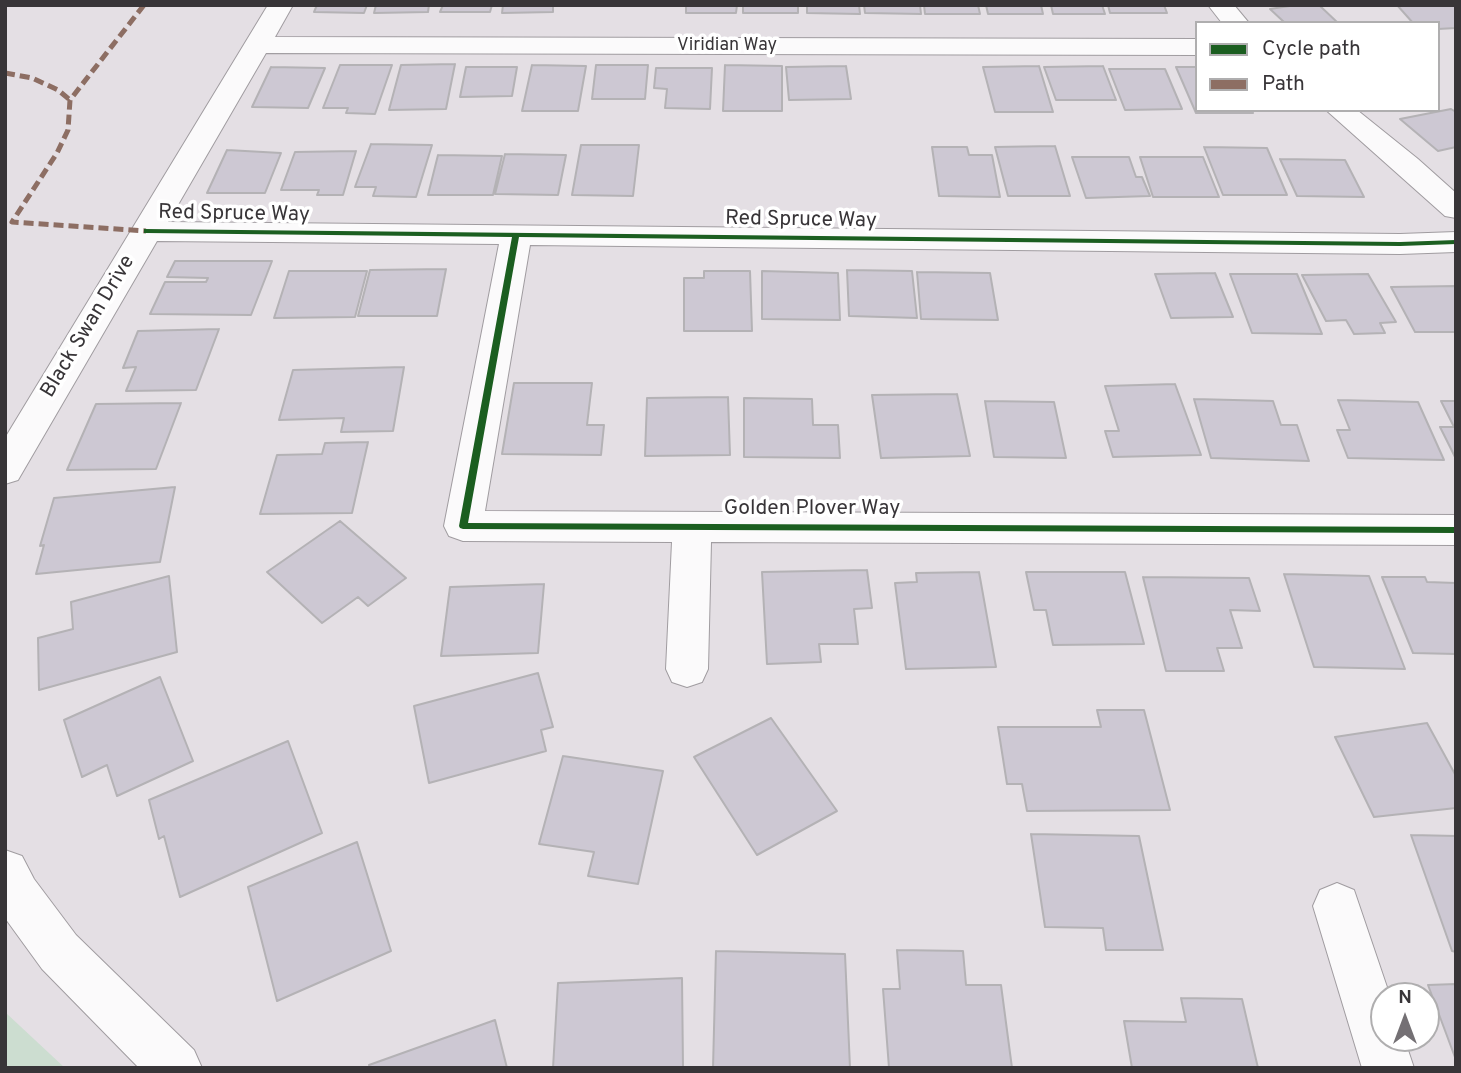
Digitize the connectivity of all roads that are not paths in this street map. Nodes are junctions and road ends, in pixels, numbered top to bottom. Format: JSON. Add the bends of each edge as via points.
{"nodes":[{"id":1,"x":281,"y":5,"type":"edge"},
{"id":2,"x":1220,"y":5,"type":"edge"},
{"id":3,"x":1234,"y":21,"type":"edge"},
{"id":4,"x":257,"y":45,"type":"junction"},
{"id":5,"x":1195,"y":47,"type":"edge"},
{"id":6,"x":1342,"y":112,"type":"edge"},
{"id":7,"x":1456,"y":209,"type":"edge"},
{"id":8,"x":146,"y":231,"type":"junction"},
{"id":9,"x":516,"y":236,"type":"junction"},
{"id":10,"x":1456,"y":242,"type":"edge"},
{"id":11,"x":5,"y":470,"type":"edge"},
{"id":12,"x":692,"y":527,"type":"junction"},
{"id":13,"x":1456,"y":530,"type":"edge"},
{"id":14,"x":687,"y":669,"type":"dead end"},
{"id":15,"x":5,"y":872,"type":"edge"},
{"id":16,"x":1337,"y":906,"type":"dead end"},
{"id":17,"x":176,"y":1068,"type":"edge"},
{"id":18,"x":1388,"y":1068,"type":"edge"}],
"edges":[{"from":1,"to":4,"type":"street","name":"Black Swan Drive"},
{"from":2,"to":3,"type":"street"},
{"from":4,"to":5,"type":"street","name":"Viridian Way"},
{"from":4,"to":8,"type":"street","name":"Black Swan Drive"},
{"from":6,"to":7,"type":"street"},
{"from":8,"to":9,"type":"street","name":"Red Spruce Way"},
{"from":8,"to":11,"type":"street","name":"Black Swan Drive"},
{"from":9,"to":10,"type":"street","name":"Red Spruce Way"},
{"from":9,"to":12,"type":"street","name":"Golden Plover Way","via":[[463,526]]},
{"from":12,"to":13,"type":"street","name":"Golden Plover Way"},
{"from":12,"to":14,"type":"street"},
{"from":15,"to":17,"type":"street","via":[[59,952]]},
{"from":16,"to":18,"type":"street"}]}
